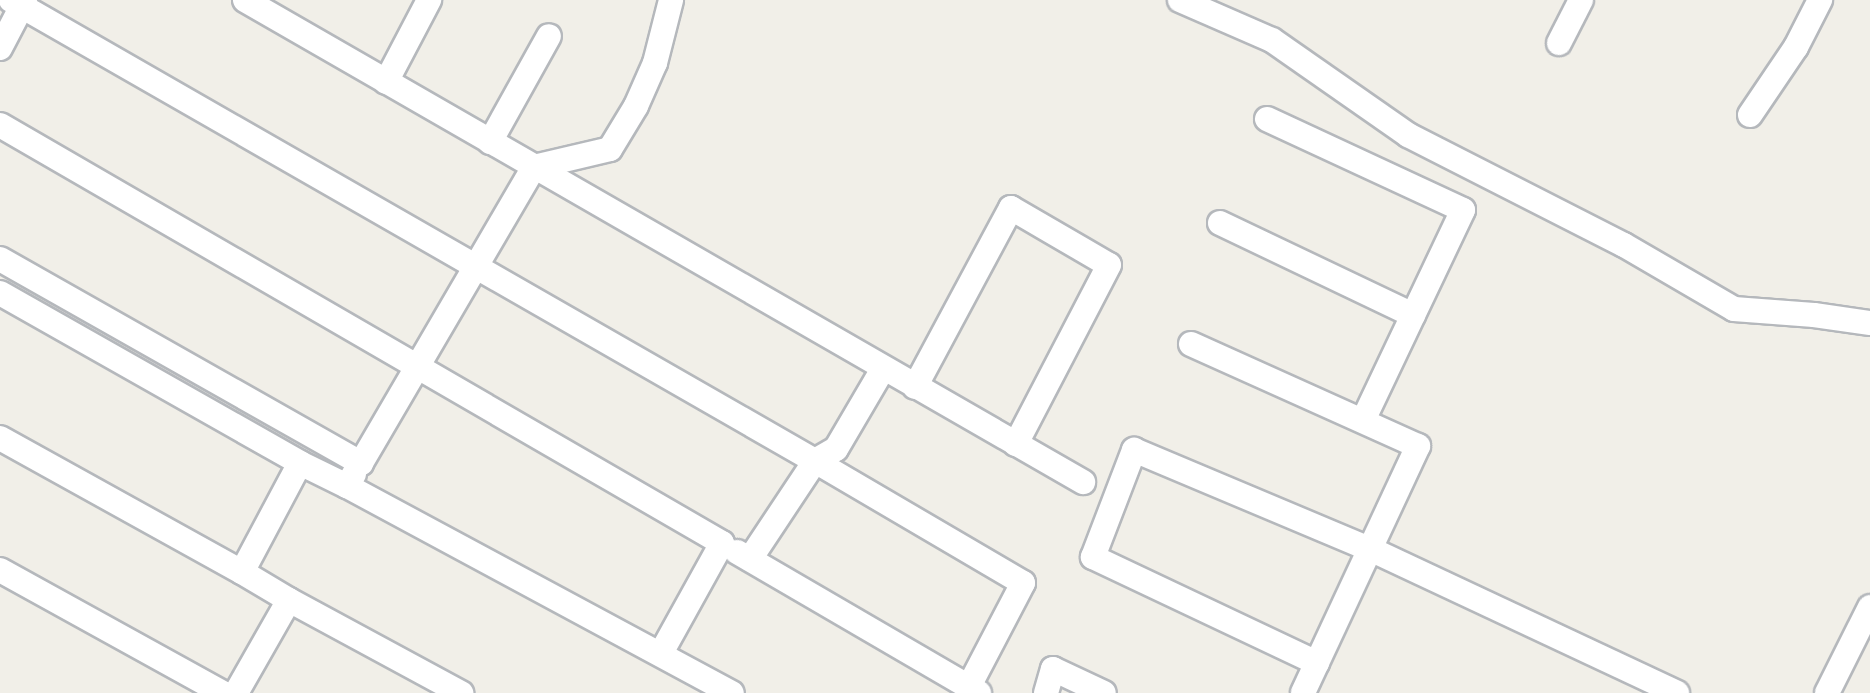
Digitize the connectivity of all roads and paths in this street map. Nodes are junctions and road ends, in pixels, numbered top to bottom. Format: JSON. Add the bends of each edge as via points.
{"nodes":[{"id":1,"x":245,"y":0,"type":"edge"},
{"id":2,"x":429,"y":0,"type":"edge"},
{"id":3,"x":670,"y":0,"type":"edge"},
{"id":4,"x":1180,"y":0,"type":"edge"},
{"id":5,"x":1581,"y":0,"type":"edge"},
{"id":6,"x":1820,"y":0,"type":"edge"},
{"id":7,"x":19,"y":2,"type":"edge"},
{"id":8,"x":549,"y":36,"type":"dead end"},
{"id":9,"x":1559,"y":43,"type":"dead end"},
{"id":10,"x":0,"y":48,"type":"edge"},
{"id":11,"x":386,"y":82,"type":"junction"},
{"id":12,"x":1750,"y":115,"type":"dead end"},
{"id":13,"x":1267,"y":119,"type":"dead end"},
{"id":14,"x":0,"y":125,"type":"edge"},
{"id":15,"x":490,"y":142,"type":"junction"},
{"id":16,"x":534,"y":167,"type":"junction"},
{"id":17,"x":1220,"y":223,"type":"dead end"},
{"id":18,"x":0,"y":259,"type":"edge"},
{"id":19,"x":477,"y":266,"type":"junction"},
{"id":20,"x":0,"y":293,"type":"edge"},
{"id":21,"x":1413,"y":315,"type":"junction"},
{"id":22,"x":1870,"y":323,"type":"edge"},
{"id":23,"x":1191,"y":344,"type":"dead end"},
{"id":24,"x":418,"y":369,"type":"junction"},
{"id":25,"x":884,"y":369,"type":"junction"},
{"id":26,"x":915,"y":387,"type":"junction"},
{"id":27,"x":1363,"y":421,"type":"junction"},
{"id":28,"x":0,"y":438,"type":"edge"},
{"id":29,"x":1016,"y":444,"type":"junction"},
{"id":30,"x":815,"y":461,"type":"junction"},
{"id":31,"x":300,"y":463,"type":"junction"},
{"id":32,"x":361,"y":463,"type":"junction"},
{"id":33,"x":1083,"y":482,"type":"dead end"},
{"id":34,"x":346,"y":486,"type":"junction"},
{"id":35,"x":722,"y":543,"type":"junction"},
{"id":36,"x":1370,"y":549,"type":"junction"},
{"id":37,"x":750,"y":559,"type":"junction"},
{"id":38,"x":0,"y":570,"type":"edge"},
{"id":39,"x":242,"y":572,"type":"junction"},
{"id":40,"x":289,"y":600,"type":"junction"},
{"id":41,"x":1870,"y":607,"type":"edge"},
{"id":42,"x":661,"y":653,"type":"junction"},
{"id":43,"x":1317,"y":663,"type":"junction"},
{"id":44,"x":974,"y":690,"type":"edge"},
{"id":45,"x":223,"y":693,"type":"edge"},
{"id":46,"x":236,"y":693,"type":"edge"},
{"id":47,"x":461,"y":693,"type":"edge"},
{"id":48,"x":732,"y":693,"type":"edge"},
{"id":49,"x":1046,"y":693,"type":"edge"},
{"id":50,"x":1104,"y":693,"type":"edge"},
{"id":51,"x":1303,"y":693,"type":"edge"},
{"id":52,"x":1677,"y":693,"type":"edge"},
{"id":53,"x":1827,"y":693,"type":"edge"}],
"edges":[{"from":1,"to":11,"type":"street"},
{"from":2,"to":11,"type":"street"},
{"from":3,"to":16,"type":"street","via":[[655,63],[636,106],[610,149]]},
{"from":4,"to":22,"type":"street","via":[[1272,40],[1408,135],[1624,245],[1734,309]]},
{"from":5,"to":9,"type":"street"},
{"from":6,"to":12,"type":"street","via":[[1796,47]]},
{"from":7,"to":10,"type":"street"},
{"from":7,"to":19,"type":"street"},
{"from":8,"to":15,"type":"street"},
{"from":11,"to":15,"type":"street"},
{"from":13,"to":21,"type":"street","via":[[1463,210]]},
{"from":14,"to":24,"type":"street"},
{"from":15,"to":16,"type":"street"},
{"from":16,"to":19,"type":"street"},
{"from":16,"to":25,"type":"street"},
{"from":17,"to":21,"type":"street"},
{"from":18,"to":32,"type":"street"},
{"from":19,"to":24,"type":"street"},
{"from":19,"to":30,"type":"street"},
{"from":20,"to":31,"type":"street"},
{"from":21,"to":27,"type":"street"},
{"from":23,"to":27,"type":"street"},
{"from":24,"to":32,"type":"street"},
{"from":24,"to":35,"type":"street"},
{"from":25,"to":26,"type":"street"},
{"from":25,"to":30,"type":"street","via":[[836,449]]},
{"from":26,"to":29,"type":"street"},
{"from":26,"to":29,"type":"street","via":[[1011,208],[1109,265]]},
{"from":27,"to":36,"type":"street","via":[[1418,446]]},
{"from":28,"to":39,"type":"street"},
{"from":29,"to":33,"type":"street"},
{"from":30,"to":37,"type":"street"},
{"from":30,"to":44,"type":"street","via":[[1023,583]]},
{"from":31,"to":34,"type":"street"},
{"from":31,"to":39,"type":"street"},
{"from":32,"to":34,"type":"street"},
{"from":34,"to":42,"type":"street"},
{"from":35,"to":37,"type":"street"},
{"from":35,"to":42,"type":"street"},
{"from":36,"to":43,"type":"street"},
{"from":36,"to":43,"type":"street","via":[[1134,450],[1093,557]]},
{"from":36,"to":52,"type":"street"},
{"from":37,"to":44,"type":"street"},
{"from":38,"to":45,"type":"street"},
{"from":39,"to":40,"type":"street"},
{"from":40,"to":46,"type":"street"},
{"from":40,"to":47,"type":"street"},
{"from":41,"to":53,"type":"street"},
{"from":42,"to":48,"type":"street"},
{"from":43,"to":51,"type":"street"},
{"from":49,"to":50,"type":"street","via":[[1053,669]]}]}
